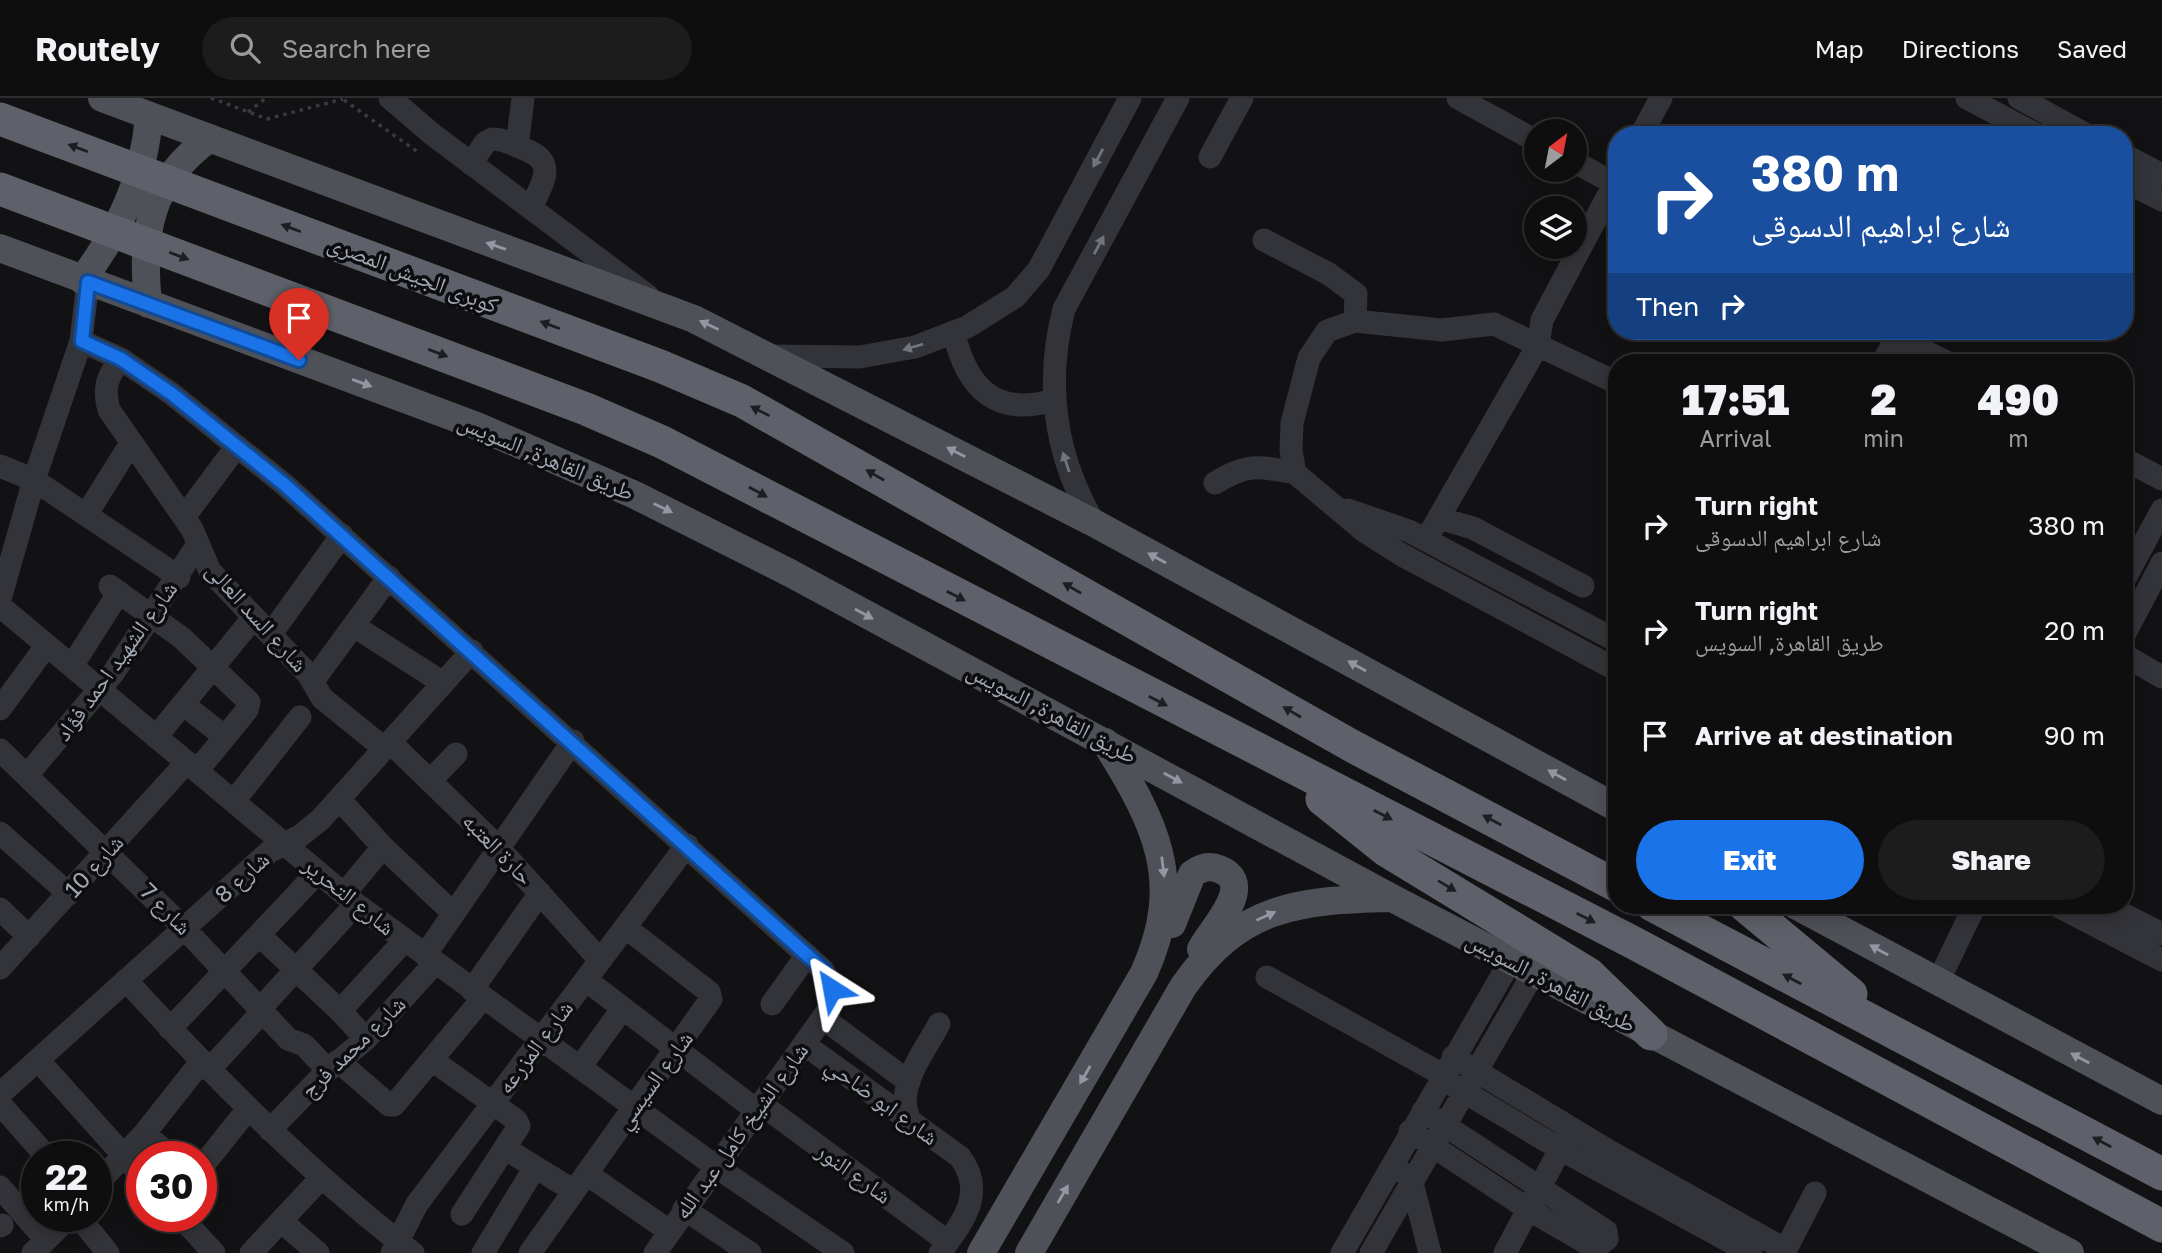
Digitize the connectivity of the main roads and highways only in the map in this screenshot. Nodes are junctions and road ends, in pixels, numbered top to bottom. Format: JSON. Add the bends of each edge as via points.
{"nodes":[{"id":1,"x":102,"y":98,"type":"edge"},
{"id":2,"x":149,"y":116,"type":"junction"},
{"id":3,"x":0,"y":119,"type":"edge"},
{"id":4,"x":210,"y":138,"type":"junction"},
{"id":5,"x":0,"y":189,"type":"edge"},
{"id":6,"x":0,"y":248,"type":"edge"},
{"id":7,"x":85,"y":281,"type":"junction"},
{"id":8,"x":148,"y":304,"type":"junction"},
{"id":9,"x":1103,"y":740,"type":"junction"},
{"id":10,"x":1296,"y":771,"type":"junction"},
{"id":11,"x":1608,"y":803,"type":"edge"},
{"id":12,"x":1608,"y":882,"type":"edge"},
{"id":13,"x":1392,"y":898,"type":"junction"},
{"id":14,"x":1669,"y":914,"type":"edge"},
{"id":15,"x":1755,"y":914,"type":"edge"},
{"id":16,"x":1813,"y":914,"type":"edge"},
{"id":17,"x":1153,"y":954,"type":"junction"},
{"id":18,"x":1194,"y":971,"type":"junction"},
{"id":19,"x":1651,"y":1034,"type":"junction"},
{"id":20,"x":1901,"y":1036,"type":"junction"},
{"id":21,"x":2162,"y":1101,"type":"edge"},
{"id":22,"x":2162,"y":1174,"type":"edge"},
{"id":23,"x":2162,"y":1226,"type":"edge"},
{"id":24,"x":981,"y":1253,"type":"edge"},
{"id":25,"x":1029,"y":1253,"type":"edge"},
{"id":26,"x":2070,"y":1253,"type":"edge"}],
"edges":[{"from":1,"to":2,"type":"main road"},
{"from":2,"to":4,"type":"main road"},
{"from":2,"to":7,"type":"main road","via":[[144,159],[131,201]]},
{"from":12,"to":3,"type":"highway","name":"كوبرى الجيش المصرى","one_way":true,"via":[[1352,746],[742,401],[660,366]]},
{"from":4,"to":8,"type":"main road","via":[[170,176],[153,209],[145,244]]},
{"from":11,"to":4,"type":"main road","one_way":true,"via":[[1094,523],[656,302]]},
{"from":5,"to":10,"type":"highway","one_way":true,"via":[[586,409],[662,442]]},
{"from":6,"to":7,"type":"main road","name":"طريق القاهرة, السويس"},
{"from":7,"to":8,"type":"main road","name":"طريق القاهرة, السويس"},
{"from":8,"to":9,"type":"main road","name":"طريق القاهرة, السويس","one_way":true,"via":[[477,426],[613,485],[735,544]]},
{"from":9,"to":13,"type":"main road","name":"طريق القاهرة, السويس","one_way":true},
{"from":9,"to":17,"type":"main road","one_way":true,"via":[[1148,814],[1161,853],[1163,915]]},
{"from":10,"to":19,"type":"highway","one_way":true,"via":[[1377,844],[1589,974]]},
{"from":10,"to":23,"type":"highway","one_way":true,"via":[[1634,943]]},
{"from":18,"to":13,"type":"main road","one_way":true,"via":[[1235,932],[1269,914],[1325,900]]},
{"from":13,"to":19,"type":"main road","name":"طريق القاهرة, السويس"},
{"from":20,"to":14,"type":"highway","one_way":true},
{"from":15,"to":20,"type":"highway"},
{"from":21,"to":16,"type":"main road","one_way":true},
{"from":17,"to":18,"type":"main road","via":[[1170,929],[1192,874],[1204,867],[1218,868],[1230,877],[1234,897],[1206,939]]},
{"from":17,"to":24,"type":"main road","one_way":true},
{"from":25,"to":18,"type":"main road","one_way":true},
{"from":19,"to":26,"type":"main road","name":"طريق القاهرة, السويس"},
{"from":22,"to":20,"type":"highway","one_way":true}]}
